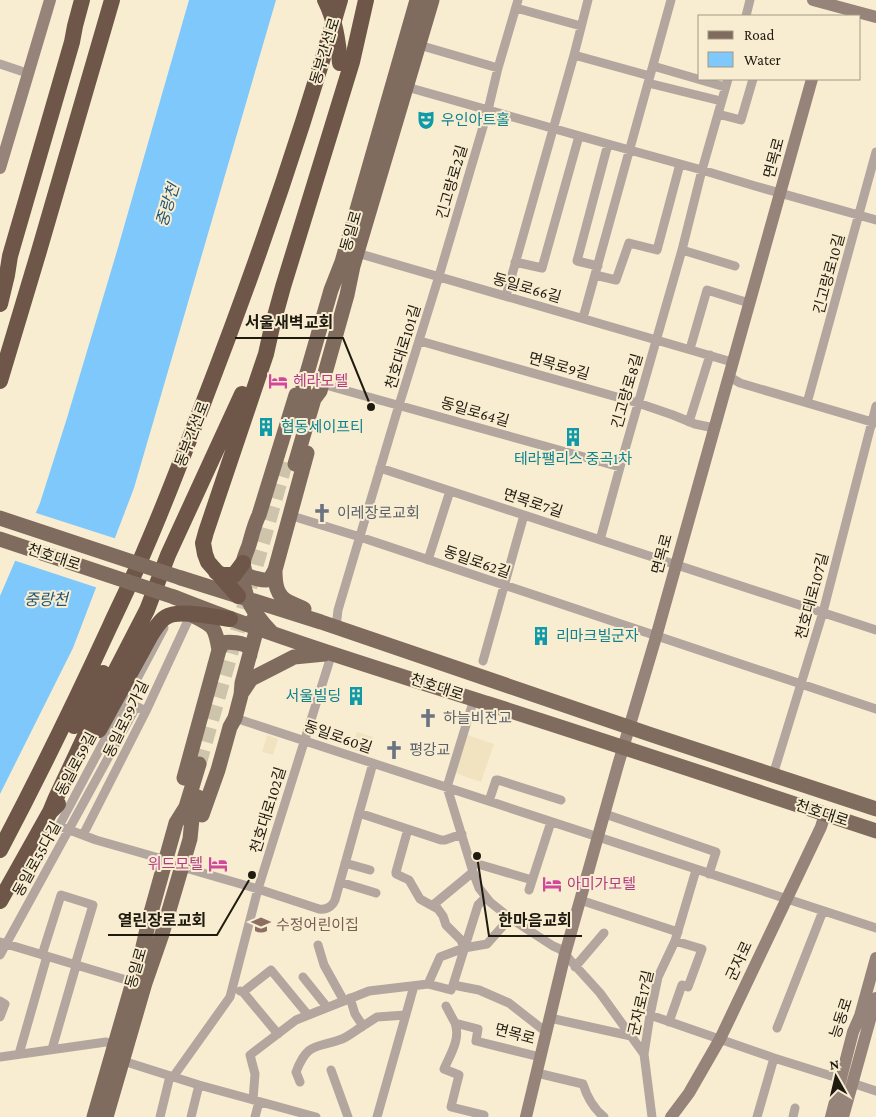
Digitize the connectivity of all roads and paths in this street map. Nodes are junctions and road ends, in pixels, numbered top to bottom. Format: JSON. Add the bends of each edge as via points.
{"nodes":[{"id":1,"x":41,"y":0,"type":"edge"},
{"id":2,"x":50,"y":0,"type":"edge"},
{"id":3,"x":82,"y":0,"type":"edge"},
{"id":4,"x":90,"y":0,"type":"edge"},
{"id":5,"x":112,"y":0,"type":"edge"},
{"id":6,"x":325,"y":0,"type":"edge"},
{"id":7,"x":340,"y":0,"type":"edge"},
{"id":8,"x":366,"y":0,"type":"edge"},
{"id":9,"x":418,"y":0,"type":"edge"},
{"id":10,"x":432,"y":0,"type":"edge"},
{"id":11,"x":588,"y":0,"type":"edge"},
{"id":12,"x":672,"y":0,"type":"edge"},
{"id":13,"x":750,"y":0,"type":"edge"},
{"id":14,"x":813,"y":0,"type":"edge"},
{"id":15,"x":517,"y":4,"type":"edge"},
{"id":16,"x":832,"y":7,"type":"edge"},
{"id":17,"x":746,"y":15,"type":"edge"},
{"id":18,"x":876,"y":17,"type":"edge"},
{"id":19,"x":581,"y":26,"type":"junction"},
{"id":20,"x":72,"y":42,"type":"junction"},
{"id":21,"x":419,"y":45,"type":"junction"},
{"id":22,"x":574,"y":55,"type":"junction"},
{"id":23,"x":0,"y":64,"type":"edge"},
{"id":24,"x":653,"y":66,"type":"junction"},
{"id":25,"x":498,"y":68,"type":"junction"},
{"id":26,"x":20,"y":70,"type":"junction"},
{"id":27,"x":698,"y":76,"type":"edge"},
{"id":28,"x":649,"y":80,"type":"junction"},
{"id":29,"x":714,"y":80,"type":"edge"},
{"id":30,"x":752,"y":80,"type":"edge"},
{"id":31,"x":812,"y":80,"type":"edge"},
{"id":32,"x":727,"y":83,"type":"edge"},
{"id":33,"x":407,"y":87,"type":"junction"},
{"id":34,"x":721,"y":101,"type":"junction"},
{"id":35,"x":488,"y":110,"type":"junction"},
{"id":36,"x":718,"y":114,"type":"junction"},
{"id":37,"x":334,"y":118,"type":"junction"},
{"id":38,"x":553,"y":129,"type":"junction"},
{"id":39,"x":579,"y":136,"type":"junction"},
{"id":40,"x":0,"y":140,"type":"edge"},
{"id":41,"x":608,"y":144,"type":"junction"},
{"id":42,"x":629,"y":150,"type":"junction"},
{"id":43,"x":876,"y":152,"type":"edge"},
{"id":44,"x":680,"y":164,"type":"junction"},
{"id":45,"x":0,"y":168,"type":"edge"},
{"id":46,"x":702,"y":170,"type":"junction"},
{"id":47,"x":781,"y":194,"type":"junction"},
{"id":48,"x":859,"y":216,"type":"junction"},
{"id":49,"x":876,"y":220,"type":"edge"},
{"id":50,"x":682,"y":250,"type":"junction"},
{"id":51,"x":357,"y":253,"type":"junction"},
{"id":52,"x":10,"y":256,"type":"junction"},
{"id":53,"x":515,"y":262,"type":"junction"},
{"id":54,"x":598,"y":266,"type":"junction"},
{"id":55,"x":735,"y":266,"type":"dead end"},
{"id":56,"x":595,"y":275,"type":"junction"},
{"id":57,"x":439,"y":276,"type":"junction"},
{"id":58,"x":0,"y":280,"type":"edge"},
{"id":59,"x":506,"y":296,"type":"junction"},
{"id":60,"x":749,"y":303,"type":"junction"},
{"id":61,"x":0,"y":304,"type":"edge"},
{"id":62,"x":583,"y":318,"type":"junction"},
{"id":63,"x":272,"y":327,"type":"junction"},
{"id":64,"x":656,"y":340,"type":"junction"},
{"id":65,"x":420,"y":341,"type":"junction"},
{"id":66,"x":690,"y":349,"type":"junction"},
{"id":67,"x":710,"y":356,"type":"junction"},
{"id":68,"x":732,"y":362,"type":"junction"},
{"id":69,"x":728,"y":376,"type":"junction"},
{"id":70,"x":0,"y":381,"type":"edge"},
{"id":71,"x":303,"y":386,"type":"junction"},
{"id":72,"x":321,"y":388,"type":"junction"},
{"id":73,"x":638,"y":403,"type":"junction"},
{"id":74,"x":807,"y":403,"type":"junction"},
{"id":75,"x":399,"y":404,"type":"junction"},
{"id":76,"x":876,"y":406,"type":"edge"},
{"id":77,"x":689,"y":422,"type":"junction"},
{"id":78,"x":874,"y":423,"type":"edge"},
{"id":79,"x":714,"y":428,"type":"junction"},
{"id":80,"x":620,"y":467,"type":"junction"},
{"id":81,"x":380,"y":468,"type":"junction"},
{"id":82,"x":450,"y":491,"type":"junction"},
{"id":83,"x":289,"y":515,"type":"junction"},
{"id":84,"x":524,"y":515,"type":"junction"},
{"id":85,"x":0,"y":518,"type":"edge"},
{"id":86,"x":360,"y":537,"type":"junction"},
{"id":87,"x":0,"y":539,"type":"edge"},
{"id":88,"x":600,"y":540,"type":"junction"},
{"id":89,"x":428,"y":560,"type":"junction"},
{"id":90,"x":243,"y":563,"type":"junction"},
{"id":91,"x":676,"y":564,"type":"junction"},
{"id":92,"x":274,"y":570,"type":"junction"},
{"id":93,"x":216,"y":572,"type":"junction"},
{"id":94,"x":160,"y":577,"type":"junction"},
{"id":95,"x":504,"y":586,"type":"junction"},
{"id":96,"x":174,"y":597,"type":"junction"},
{"id":97,"x":242,"y":598,"type":"junction"},
{"id":98,"x":823,"y":612,"type":"junction"},
{"id":99,"x":191,"y":614,"type":"junction"},
{"id":100,"x":170,"y":615,"type":"junction"},
{"id":101,"x":230,"y":619,"type":"junction"},
{"id":102,"x":321,"y":622,"type":"junction"},
{"id":103,"x":336,"y":627,"type":"junction"},
{"id":104,"x":257,"y":628,"type":"junction"},
{"id":105,"x":876,"y":630,"type":"edge"},
{"id":106,"x":272,"y":633,"type":"junction"},
{"id":107,"x":656,"y":637,"type":"junction"},
{"id":108,"x":219,"y":650,"type":"junction"},
{"id":109,"x":332,"y":653,"type":"junction"},
{"id":110,"x":250,"y":656,"type":"junction"},
{"id":111,"x":483,"y":661,"type":"dead end"},
{"id":112,"x":802,"y":684,"type":"junction"},
{"id":113,"x":241,"y":695,"type":"junction"},
{"id":114,"x":474,"y":699,"type":"junction"},
{"id":115,"x":876,"y":709,"type":"edge"},
{"id":116,"x":146,"y":711,"type":"junction"},
{"id":117,"x":235,"y":718,"type":"junction"},
{"id":118,"x":630,"y":728,"type":"junction"},
{"id":119,"x":304,"y":740,"type":"junction"},
{"id":120,"x":624,"y":747,"type":"junction"},
{"id":121,"x":373,"y":763,"type":"junction"},
{"id":122,"x":773,"y":775,"type":"junction"},
{"id":123,"x":447,"y":787,"type":"junction"},
{"id":124,"x":30,"y":792,"type":"junction"},
{"id":125,"x":560,"y":800,"type":"dead end"},
{"id":126,"x":490,"y":802,"type":"junction"},
{"id":127,"x":876,"y":809,"type":"edge"},
{"id":128,"x":50,"y":812,"type":"junction"},
{"id":129,"x":359,"y":813,"type":"junction"},
{"id":130,"x":605,"y":814,"type":"junction"},
{"id":131,"x":825,"y":814,"type":"junction"},
{"id":132,"x":551,"y":822,"type":"junction"},
{"id":133,"x":176,"y":823,"type":"junction"},
{"id":134,"x":408,"y":829,"type":"junction"},
{"id":135,"x":876,"y":830,"type":"edge"},
{"id":136,"x":69,"y":831,"type":"junction"},
{"id":137,"x":462,"y":834,"type":"junction"},
{"id":138,"x":83,"y":836,"type":"junction"},
{"id":139,"x":598,"y":837,"type":"junction"},
{"id":140,"x":190,"y":839,"type":"junction"},
{"id":141,"x":0,"y":850,"type":"edge"},
{"id":142,"x":166,"y":860,"type":"junction"},
{"id":143,"x":471,"y":862,"type":"junction"},
{"id":144,"x":345,"y":863,"type":"junction"},
{"id":145,"x":182,"y":867,"type":"junction"},
{"id":146,"x":370,"y":870,"type":"dead end"},
{"id":147,"x":696,"y":870,"type":"junction"},
{"id":148,"x":473,"y":872,"type":"junction"},
{"id":149,"x":709,"y":874,"type":"junction"},
{"id":150,"x":532,"y":880,"type":"junction"},
{"id":151,"x":340,"y":882,"type":"junction"},
{"id":152,"x":258,"y":889,"type":"junction"},
{"id":153,"x":529,"y":890,"type":"dead end"},
{"id":154,"x":376,"y":893,"type":"dead end"},
{"id":155,"x":486,"y":897,"type":"junction"},
{"id":156,"x":786,"y":899,"type":"junction"},
{"id":157,"x":580,"y":900,"type":"junction"},
{"id":158,"x":0,"y":901,"type":"edge"},
{"id":159,"x":433,"y":906,"type":"junction"},
{"id":160,"x":823,"y":911,"type":"junction"},
{"id":161,"x":510,"y":918,"type":"junction"},
{"id":162,"x":876,"y":928,"type":"edge"},
{"id":163,"x":604,"y":933,"type":"dead end"},
{"id":164,"x":676,"y":936,"type":"junction"},
{"id":165,"x":3,"y":943,"type":"edge"},
{"id":166,"x":318,"y":945,"type":"dead end"},
{"id":167,"x":464,"y":948,"type":"junction"},
{"id":168,"x":565,"y":954,"type":"junction"},
{"id":169,"x":0,"y":956,"type":"edge"},
{"id":170,"x":44,"y":956,"type":"junction"},
{"id":171,"x":876,"y":958,"type":"edge"},
{"id":172,"x":76,"y":966,"type":"junction"},
{"id":173,"x":576,"y":967,"type":"junction"},
{"id":174,"x":303,"y":977,"type":"dead end"},
{"id":175,"x":133,"y":982,"type":"junction"},
{"id":176,"x":428,"y":984,"type":"junction"},
{"id":177,"x":414,"y":986,"type":"junction"},
{"id":178,"x":452,"y":987,"type":"junction"},
{"id":179,"x":232,"y":989,"type":"junction"},
{"id":180,"x":243,"y":992,"type":"junction"},
{"id":181,"x":876,"y":998,"type":"edge"},
{"id":182,"x":347,"y":1000,"type":"junction"},
{"id":183,"x":0,"y":1001,"type":"edge"},
{"id":184,"x":446,"y":1006,"type":"dead end"},
{"id":185,"x":327,"y":1007,"type":"junction"},
{"id":186,"x":308,"y":1015,"type":"junction"},
{"id":187,"x":406,"y":1015,"type":"junction"},
{"id":188,"x":650,"y":1015,"type":"junction"},
{"id":189,"x":0,"y":1017,"type":"edge"},
{"id":190,"x":550,"y":1018,"type":"junction"},
{"id":191,"x":669,"y":1022,"type":"junction"},
{"id":192,"x":455,"y":1024,"type":"junction"},
{"id":193,"x":362,"y":1026,"type":"junction"},
{"id":194,"x":777,"y":1028,"type":"dead end"},
{"id":195,"x":546,"y":1032,"type":"junction"},
{"id":196,"x":278,"y":1034,"type":"junction"},
{"id":197,"x":631,"y":1036,"type":"junction"},
{"id":198,"x":720,"y":1039,"type":"junction"},
{"id":199,"x":115,"y":1045,"type":"junction"},
{"id":200,"x":52,"y":1049,"type":"junction"},
{"id":201,"x":19,"y":1054,"type":"junction"},
{"id":202,"x":644,"y":1054,"type":"junction"},
{"id":203,"x":0,"y":1057,"type":"edge"},
{"id":204,"x":540,"y":1058,"type":"junction"},
{"id":205,"x":774,"y":1058,"type":"junction"},
{"id":206,"x":122,"y":1061,"type":"junction"},
{"id":207,"x":331,"y":1070,"type":"dead end"},
{"id":208,"x":536,"y":1073,"type":"junction"},
{"id":209,"x":171,"y":1077,"type":"junction"},
{"id":210,"x":846,"y":1081,"type":"junction"},
{"id":211,"x":300,"y":1082,"type":"dead end"},
{"id":212,"x":200,"y":1085,"type":"junction"},
{"id":213,"x":876,"y":1091,"type":"edge"},
{"id":214,"x":256,"y":1101,"type":"junction"},
{"id":215,"x":484,"y":1115,"type":"dead end"},
{"id":216,"x":306,"y":1116,"type":"edge"},
{"id":217,"x":94,"y":1117,"type":"edge"},
{"id":218,"x":106,"y":1117,"type":"edge"},
{"id":219,"x":160,"y":1117,"type":"edge"},
{"id":220,"x":191,"y":1117,"type":"edge"},
{"id":221,"x":255,"y":1117,"type":"edge"},
{"id":222,"x":316,"y":1117,"type":"edge"},
{"id":223,"x":348,"y":1117,"type":"edge"},
{"id":224,"x":377,"y":1117,"type":"edge"},
{"id":225,"x":526,"y":1117,"type":"edge"},
{"id":226,"x":604,"y":1117,"type":"edge"},
{"id":227,"x":652,"y":1117,"type":"edge"},
{"id":228,"x":671,"y":1117,"type":"edge"},
{"id":229,"x":756,"y":1117,"type":"edge"},
{"id":230,"x":831,"y":1117,"type":"edge"},
{"id":231,"x":843,"y":1117,"type":"edge"}],
"edges":[{"from":1,"to":26,"type":"street"},
{"from":2,"to":45,"type":"street"},
{"from":3,"to":20,"type":"highway"},
{"from":4,"to":20,"type":"highway"},
{"from":5,"to":70,"type":"highway"},
{"from":6,"to":37,"type":"highway","bridge":true,"via":[[336,31],[340,63]]},
{"from":7,"to":124,"type":"highway","name":"동부간선로","via":[[265,238],[182,460],[138,565]]},
{"from":8,"to":37,"type":"highway","via":[[352,62]]},
{"from":9,"to":71,"type":"main road","name":"동일로"},
{"from":10,"to":21,"type":"main road","name":"동일로"},
{"from":11,"to":19,"type":"street"},
{"from":12,"to":24,"type":"street"},
{"from":13,"to":17,"type":"street"},
{"from":14,"to":16,"type":"street"},
{"from":15,"to":19,"type":"street","name":"긴고랑로2길"},
{"from":15,"to":25,"type":"street","name":"긴고랑로2길"},
{"from":16,"to":18,"type":"street"},
{"from":19,"to":22,"type":"street"},
{"from":20,"to":52,"type":"highway"},
{"from":21,"to":25,"type":"street"},
{"from":21,"to":33,"type":"main road","name":"동일로"},
{"from":22,"to":28,"type":"street"},
{"from":22,"to":38,"type":"street"},
{"from":23,"to":26,"type":"street"},
{"from":24,"to":27,"type":"street"},
{"from":24,"to":28,"type":"street"},
{"from":25,"to":35,"type":"street","name":"긴고랑로2길"},
{"from":26,"to":40,"type":"street"},
{"from":28,"to":34,"type":"street"},
{"from":28,"to":42,"type":"street"},
{"from":29,"to":32,"type":"street"},
{"from":30,"to":36,"type":"street","via":[[740,120]]},
{"from":31,"to":47,"type":"street","name":"면목로"},
{"from":32,"to":34,"type":"street","name":"긴고랑로8길"},
{"from":33,"to":35,"type":"street"},
{"from":33,"to":51,"type":"main road","name":"동일로"},
{"from":34,"to":36,"type":"street","name":"긴고랑로8길"},
{"from":35,"to":38,"type":"street"},
{"from":35,"to":57,"type":"street","name":"긴고랑로2길"},
{"from":36,"to":46,"type":"street","name":"긴고랑로8길"},
{"from":37,"to":63,"type":"highway"},
{"from":38,"to":39,"type":"street"},
{"from":38,"to":53,"type":"street"},
{"from":39,"to":41,"type":"street"},
{"from":39,"to":53,"type":"street","via":[[542,268]]},
{"from":41,"to":42,"type":"street"},
{"from":41,"to":54,"type":"street","via":[[577,261]]},
{"from":42,"to":44,"type":"street"},
{"from":42,"to":54,"type":"street"},
{"from":43,"to":48,"type":"street","name":"긴고랑로10길"},
{"from":44,"to":46,"type":"street"},
{"from":44,"to":56,"type":"street","via":[[657,250],[629,243],[616,280]]},
{"from":46,"to":47,"type":"street"},
{"from":46,"to":50,"type":"street","name":"긴고랑로8길"},
{"from":47,"to":48,"type":"street"},
{"from":47,"to":60,"type":"street","name":"면목로"},
{"from":48,"to":49,"type":"street"},
{"from":48,"to":74,"type":"street","name":"긴고랑로10길"},
{"from":50,"to":55,"type":"street"},
{"from":50,"to":64,"type":"street","name":"긴고랑로8길"},
{"from":51,"to":57,"type":"street","name":"동일로66길"},
{"from":51,"to":72,"type":"main road","name":"동일로"},
{"from":52,"to":58,"type":"highway"},
{"from":52,"to":61,"type":"highway"},
{"from":53,"to":59,"type":"street"},
{"from":54,"to":56,"type":"street"},
{"from":56,"to":62,"type":"street"},
{"from":57,"to":59,"type":"street","name":"동일로66길"},
{"from":57,"to":65,"type":"street","name":"천호대로101길"},
{"from":59,"to":62,"type":"street","name":"동일로66길"},
{"from":60,"to":66,"type":"street","via":[[707,290]]},
{"from":60,"to":68,"type":"street","name":"면목로"},
{"from":62,"to":64,"type":"street","name":"동일로66길"},
{"from":63,"to":93,"type":"highway","via":[[266,354],[203,543],[204,554]]},
{"from":63,"to":94,"type":"highway"},
{"from":64,"to":66,"type":"street","name":"동일로66길"},
{"from":64,"to":73,"type":"street","name":"긴고랑로8길"},
{"from":65,"to":73,"type":"street","name":"면목로9길"},
{"from":65,"to":75,"type":"street","name":"천호대로101길"},
{"from":66,"to":67,"type":"street","name":"동일로66길"},
{"from":67,"to":68,"type":"street","name":"동일로66길"},
{"from":67,"to":77,"type":"street"},
{"from":68,"to":69,"type":"street","name":"면목로"},
{"from":69,"to":74,"type":"street","via":[[740,383]]},
{"from":69,"to":79,"type":"street","name":"면목로"},
{"from":71,"to":72,"type":"main road","name":"동일로","via":[[305,396],[290,463]]},
{"from":71,"to":90,"type":"main road","via":[[296,393]]},
{"from":72,"to":75,"type":"street","name":"동일로64길"},
{"from":72,"to":83,"type":"main road","via":[[321,401]]},
{"from":73,"to":77,"type":"street","name":"면목로9길"},
{"from":73,"to":80,"type":"street","name":"긴고랑로8길"},
{"from":74,"to":78,"type":"street"},
{"from":75,"to":80,"type":"street","name":"동일로64길"},
{"from":75,"to":81,"type":"street","name":"천호대로101길"},
{"from":76,"to":78,"type":"street","name":"천호대로107길"},
{"from":77,"to":79,"type":"street","name":"면목로9길"},
{"from":78,"to":98,"type":"street","name":"천호대로107길"},
{"from":79,"to":91,"type":"street","name":"면목로"},
{"from":80,"to":88,"type":"street","name":"긴고랑로8길"},
{"from":81,"to":82,"type":"street","name":"면목로7길"},
{"from":81,"to":86,"type":"street","name":"천호대로101길"},
{"from":82,"to":84,"type":"street","name":"면목로7길"},
{"from":82,"to":89,"type":"street"},
{"from":83,"to":86,"type":"street","name":"동일로62길"},
{"from":83,"to":92,"type":"main road"},
{"from":84,"to":88,"type":"street","name":"면목로7길"},
{"from":84,"to":95,"type":"street"},
{"from":85,"to":97,"type":"main road","name":"천호대로","bridge":true},
{"from":86,"to":89,"type":"street","name":"동일로62길"},
{"from":86,"to":103,"type":"street","name":"천호대로101길"},
{"from":87,"to":96,"type":"main road","name":"천호대로","bridge":true},
{"from":88,"to":91,"type":"street","name":"면목로7길"},
{"from":89,"to":95,"type":"street","name":"동일로62길"},
{"from":90,"to":92,"type":"main road","via":[[249,576],[266,581]]},
{"from":90,"to":93,"type":"highway","via":[[234,575]]},
{"from":90,"to":97,"type":"main road"},
{"from":91,"to":98,"type":"street","name":"면목로7길"},
{"from":91,"to":107,"type":"street","name":"면목로"},
{"from":92,"to":102,"type":"main road","via":[[280,594]]},
{"from":93,"to":97,"type":"highway"},
{"from":94,"to":124,"type":"highway","via":[[120,642],[59,754]]},
{"from":94,"to":128,"type":"highway"},
{"from":95,"to":107,"type":"street","name":"동일로62길"},
{"from":95,"to":111,"type":"street"},
{"from":96,"to":99,"type":"main road"},
{"from":96,"to":101,"type":"main road","name":"천호대로"},
{"from":97,"to":102,"type":"main road","name":"천호대로"},
{"from":97,"to":104,"type":"main road"},
{"from":97,"to":106,"type":"main road"},
{"from":98,"to":105,"type":"street","name":"면목로7길"},
{"from":98,"to":112,"type":"street","name":"천호대로107길"},
{"from":99,"to":100,"type":"highway"},
{"from":99,"to":101,"type":"highway"},
{"from":99,"to":108,"type":"main road","via":[[212,626]]},
{"from":99,"to":116,"type":"street","name":"동일로59가길"},
{"from":100,"to":128,"type":"highway","via":[[151,635],[60,802]]},
{"from":100,"to":136,"type":"street","name":"동일로59길","via":[[58,826]]},
{"from":101,"to":104,"type":"main road","name":"천호대로"},
{"from":102,"to":103,"type":"main road","name":"천호대로"},
{"from":103,"to":118,"type":"main road","name":"천호대로"},
{"from":104,"to":106,"type":"main road","name":"천호대로"},
{"from":104,"to":110,"type":"main road"},
{"from":106,"to":109,"type":"main road","name":"천호대로"},
{"from":107,"to":112,"type":"street","name":"동일로62길"},
{"from":107,"to":118,"type":"street","name":"면목로"},
{"from":108,"to":110,"type":"main road","via":[[223,643],[230,641],[246,646]]},
{"from":108,"to":133,"type":"main road","via":[[176,805]]},
{"from":109,"to":113,"type":"main road","via":[[294,657],[251,679]]},
{"from":109,"to":114,"type":"main road","name":"천호대로"},
{"from":109,"to":119,"type":"street","name":"천호대로102길"},
{"from":110,"to":113,"type":"main road"},
{"from":112,"to":115,"type":"street","name":"동일로62길"},
{"from":112,"to":122,"type":"street","name":"천호대로107길"},
{"from":113,"to":117,"type":"main road"},
{"from":114,"to":120,"type":"main road","name":"천호대로"},
{"from":114,"to":123,"type":"street"},
{"from":116,"to":136,"type":"street","name":"동일로55다길","via":[[136,708]]},
{"from":116,"to":138,"type":"street","name":"동일로59가길"},
{"from":117,"to":119,"type":"street","name":"동일로60길"},
{"from":117,"to":140,"type":"main road","via":[[200,821]]},
{"from":118,"to":120,"type":"street","name":"면목로"},
{"from":118,"to":122,"type":"main road","name":"천호대로"},
{"from":119,"to":121,"type":"street","name":"동일로60길"},
{"from":119,"to":152,"type":"street","name":"천호대로102길"},
{"from":120,"to":130,"type":"street","name":"면목로"},
{"from":120,"to":131,"type":"main road","name":"천호대로"},
{"from":121,"to":123,"type":"street","name":"동일로60길"},
{"from":121,"to":129,"type":"street"},
{"from":122,"to":127,"type":"main road","name":"천호대로"},
{"from":123,"to":126,"type":"street","name":"동일로60길"},
{"from":123,"to":137,"type":"street"},
{"from":124,"to":141,"type":"highway","name":"동부간선로"},
{"from":125,"to":126,"type":"street","via":[[496,780]]},
{"from":126,"to":132,"type":"street","name":"동일로60길"},
{"from":128,"to":158,"type":"highway"},
{"from":129,"to":134,"type":"street"},
{"from":129,"to":144,"type":"street"},
{"from":130,"to":139,"type":"street","name":"면목로"},
{"from":130,"to":149,"type":"street","via":[[716,852]]},
{"from":131,"to":135,"type":"main road","name":"천호대로"},
{"from":131,"to":156,"type":"street","name":"군자로"},
{"from":132,"to":139,"type":"street","name":"동일로60길"},
{"from":132,"to":150,"type":"street"},
{"from":133,"to":140,"type":"main road","name":"동일로","via":[[203,765]]},
{"from":133,"to":142,"type":"main road","name":"동일로"},
{"from":134,"to":137,"type":"street","via":[[442,840]]},
{"from":134,"to":159,"type":"street","via":[[396,874],[409,880],[420,899]]},
{"from":136,"to":138,"type":"street"},
{"from":136,"to":165,"type":"street","name":"동일로55다길"},
{"from":137,"to":143,"type":"street"},
{"from":138,"to":142,"type":"street"},
{"from":139,"to":147,"type":"street","name":"동일로60길"},
{"from":139,"to":157,"type":"street","name":"면목로"},
{"from":140,"to":145,"type":"main road","name":"동일로"},
{"from":142,"to":175,"type":"main road","name":"동일로"},
{"from":143,"to":148,"type":"street"},
{"from":143,"to":150,"type":"street"},
{"from":144,"to":146,"type":"street"},
{"from":144,"to":151,"type":"street"},
{"from":145,"to":152,"type":"street"},
{"from":145,"to":206,"type":"main road","name":"동일로"},
{"from":147,"to":149,"type":"street","name":"동일로60길"},
{"from":147,"to":164,"type":"street","name":"군자로17길"},
{"from":148,"to":155,"type":"street"},
{"from":148,"to":159,"type":"street"},
{"from":149,"to":156,"type":"street","name":"동일로60길"},
{"from":150,"to":153,"type":"street"},
{"from":151,"to":152,"type":"street","via":[[334,904],[323,909]]},
{"from":151,"to":154,"type":"street"},
{"from":152,"to":179,"type":"street","name":"천호대로102길"},
{"from":155,"to":161,"type":"street"},
{"from":155,"to":167,"type":"street","via":[[478,905]]},
{"from":156,"to":160,"type":"street","name":"동일로60길"},
{"from":156,"to":198,"type":"street","name":"군자로"},
{"from":157,"to":164,"type":"street"},
{"from":157,"to":168,"type":"street","name":"면목로"},
{"from":159,"to":167,"type":"street"},
{"from":160,"to":162,"type":"street","name":"동일로60길"},
{"from":160,"to":194,"type":"street"},
{"from":161,"to":167,"type":"street","via":[[487,944]]},
{"from":161,"to":168,"type":"street"},
{"from":163,"to":173,"type":"street"},
{"from":164,"to":188,"type":"street","name":"군자로17길","via":[[658,976]]},
{"from":164,"to":191,"type":"street","via":[[702,949],[688,987],[682,985]]},
{"from":165,"to":169,"type":"street","name":"동일로55다길"},
{"from":165,"to":170,"type":"street"},
{"from":166,"to":182,"type":"street","via":[[324,965]]},
{"from":167,"to":176,"type":"street","via":[[440,958]]},
{"from":167,"to":178,"type":"street"},
{"from":168,"to":173,"type":"street"},
{"from":168,"to":190,"type":"street","name":"면목로"},
{"from":170,"to":172,"type":"street"},
{"from":170,"to":172,"type":"street","via":[[61,895],[94,905]]},
{"from":170,"to":201,"type":"street"},
{"from":171,"to":210,"type":"street","name":"능동로","via":[[853,1032]]},
{"from":172,"to":175,"type":"street"},
{"from":172,"to":200,"type":"street"},
{"from":173,"to":197,"type":"street"},
{"from":174,"to":185,"type":"street"},
{"from":175,"to":199,"type":"main road","name":"동일로"},
{"from":176,"to":177,"type":"street"},
{"from":176,"to":178,"type":"street"},
{"from":177,"to":182,"type":"street","via":[[369,991]]},
{"from":177,"to":187,"type":"street"},
{"from":178,"to":195,"type":"street","via":[[479,990],[509,1003]]},
{"from":179,"to":180,"type":"street"},
{"from":179,"to":209,"type":"street","name":"천호대로102길"},
{"from":180,"to":186,"type":"street","via":[[271,970]]},
{"from":180,"to":196,"type":"street"},
{"from":181,"to":210,"type":"street","name":"능동로"},
{"from":182,"to":185,"type":"street"},
{"from":182,"to":193,"type":"street"},
{"from":183,"to":189,"type":"street","via":[[5,1004]]},
{"from":184,"to":192,"type":"street"},
{"from":185,"to":186,"type":"street"},
{"from":186,"to":196,"type":"street"},
{"from":187,"to":193,"type":"street","via":[[377,1017]]},
{"from":187,"to":224,"type":"street"},
{"from":188,"to":191,"type":"street"},
{"from":188,"to":202,"type":"street","name":"군자로17길"},
{"from":190,"to":195,"type":"street","name":"면목로"},
{"from":190,"to":197,"type":"street","name":"면목로"},
{"from":191,"to":198,"type":"street"},
{"from":192,"to":204,"type":"street","name":"면목로","via":[[478,1029],[476,1040]]},
{"from":192,"to":215,"type":"street","via":[[456,1040],[444,1069],[459,1075],[451,1107]]},
{"from":193,"to":211,"type":"street","via":[[343,1038],[310,1048],[296,1072]]},
{"from":195,"to":204,"type":"street","name":"면목로"},
{"from":196,"to":214,"type":"street","via":[[250,1055],[255,1074]]},
{"from":197,"to":202,"type":"street"},
{"from":198,"to":205,"type":"street"},
{"from":198,"to":228,"type":"street","name":"군자로"},
{"from":199,"to":200,"type":"street","via":[[106,1042]]},
{"from":199,"to":217,"type":"main road","name":"동일로"},
{"from":200,"to":201,"type":"street"},
{"from":201,"to":203,"type":"street"},
{"from":202,"to":227,"type":"street","name":"군자로17길"},
{"from":204,"to":208,"type":"street","name":"면목로"},
{"from":205,"to":210,"type":"street"},
{"from":205,"to":229,"type":"street"},
{"from":206,"to":209,"type":"street"},
{"from":206,"to":218,"type":"main road","name":"동일로"},
{"from":207,"to":223,"type":"street"},
{"from":208,"to":225,"type":"street","name":"면목로"},
{"from":208,"to":226,"type":"street","via":[[583,1084],[589,1100]]},
{"from":209,"to":212,"type":"street"},
{"from":209,"to":219,"type":"street"},
{"from":210,"to":213,"type":"street"},
{"from":210,"to":230,"type":"street","name":"능동로"},
{"from":210,"to":231,"type":"street","name":"능동로"},
{"from":212,"to":214,"type":"street"},
{"from":212,"to":220,"type":"street"},
{"from":214,"to":216,"type":"street"},
{"from":214,"to":221,"type":"street"},
{"from":216,"to":222,"type":"street"}]}
